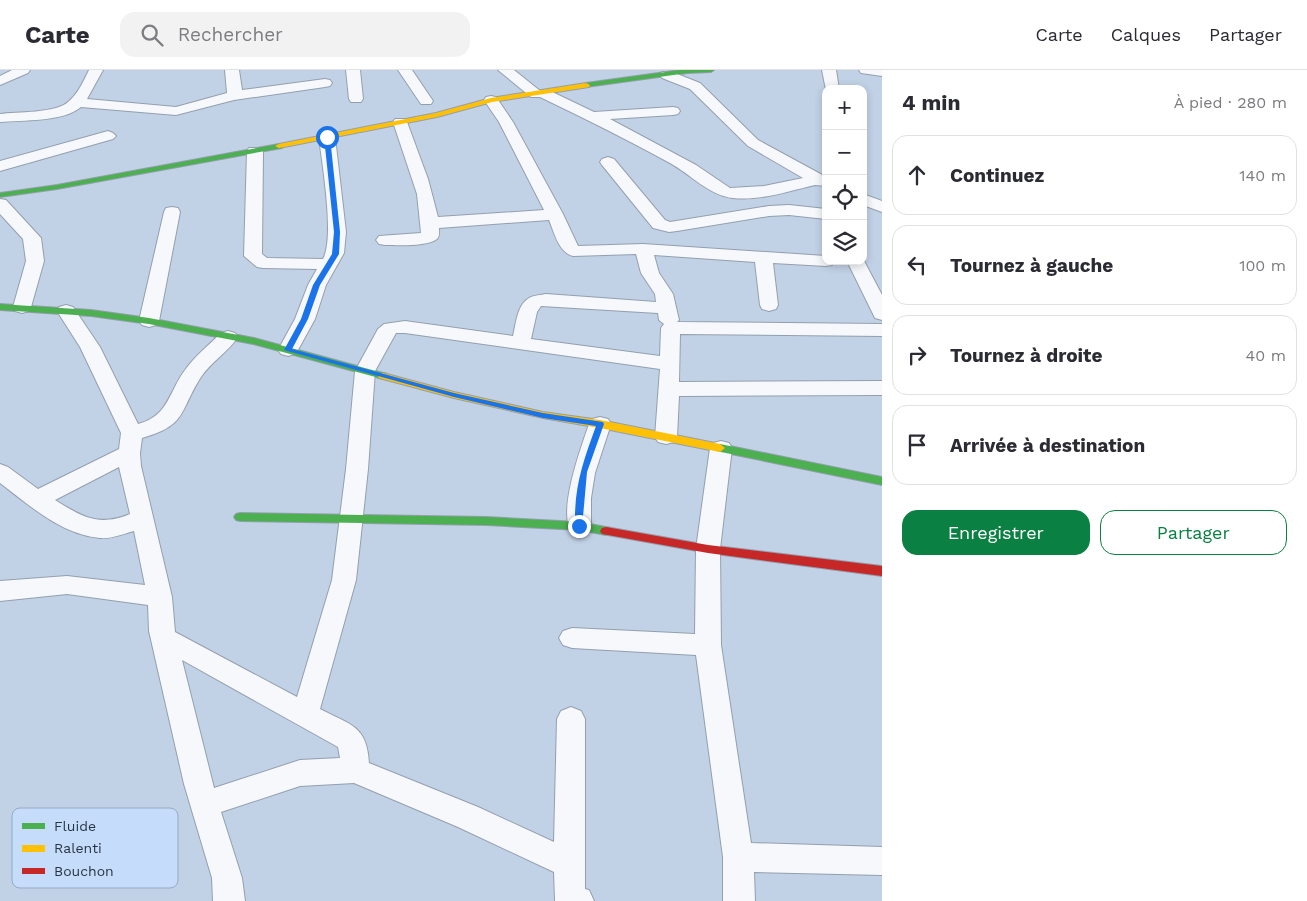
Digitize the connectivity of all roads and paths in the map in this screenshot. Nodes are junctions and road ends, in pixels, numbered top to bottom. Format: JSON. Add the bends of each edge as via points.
{"nodes":[{"id":1,"x":23,"y":70,"type":"edge"},
{"id":2,"x":96,"y":70,"type":"edge"},
{"id":3,"x":232,"y":70,"type":"edge"},
{"id":4,"x":353,"y":70,"type":"edge"},
{"id":5,"x":405,"y":70,"type":"edge"},
{"id":6,"x":505,"y":70,"type":"edge"},
{"id":7,"x":711,"y":70,"type":"edge"},
{"id":8,"x":829,"y":70,"type":"edge"},
{"id":9,"x":866,"y":70,"type":"edge"},
{"id":10,"x":678,"y":72,"type":"edge"},
{"id":11,"x":882,"y":72,"type":"edge"},
{"id":12,"x":0,"y":81,"type":"edge"},
{"id":13,"x":325,"y":83,"type":"dead end"},
{"id":14,"x":831,"y":85,"type":"edge"},
{"id":15,"x":540,"y":94,"type":"junction"},
{"id":16,"x":233,"y":96,"type":"junction"},
{"id":17,"x":356,"y":99,"type":"dead end"},
{"id":18,"x":491,"y":100,"type":"junction"},
{"id":19,"x":426,"y":101,"type":"dead end"},
{"id":20,"x":76,"y":102,"type":"junction"},
{"id":21,"x":673,"y":111,"type":"dead end"},
{"id":22,"x":592,"y":116,"type":"junction"},
{"id":23,"x":0,"y":118,"type":"edge"},
{"id":24,"x":400,"y":122,"type":"junction"},
{"id":25,"x":108,"y":136,"type":"dead end"},
{"id":26,"x":327,"y":137,"type":"junction"},
{"id":27,"x":255,"y":151,"type":"junction"},
{"id":28,"x":608,"y":162,"type":"dead end"},
{"id":29,"x":0,"y":166,"type":"edge"},
{"id":30,"x":821,"y":182,"type":"edge"},
{"id":31,"x":0,"y":195,"type":"edge"},
{"id":32,"x":867,"y":200,"type":"edge"},
{"id":33,"x":0,"y":204,"type":"edge"},
{"id":34,"x":882,"y":207,"type":"edge"},
{"id":35,"x":172,"y":212,"type":"dead end"},
{"id":36,"x":555,"y":214,"type":"junction"},
{"id":37,"x":822,"y":214,"type":"edge"},
{"id":38,"x":432,"y":223,"type":"junction"},
{"id":39,"x":385,"y":240,"type":"dead end"},
{"id":40,"x":643,"y":249,"type":"junction"},
{"id":41,"x":763,"y":256,"type":"junction"},
{"id":42,"x":822,"y":261,"type":"edge"},
{"id":43,"x":330,"y":264,"type":"junction"},
{"id":44,"x":858,"y":265,"type":"edge"},
{"id":45,"x":769,"y":305,"type":"dead end"},
{"id":46,"x":0,"y":307,"type":"edge"},
{"id":47,"x":22,"y":307,"type":"junction"},
{"id":48,"x":666,"y":308,"type":"junction"},
{"id":49,"x":66,"y":311,"type":"junction"},
{"id":50,"x":882,"y":314,"type":"edge"},
{"id":51,"x":149,"y":321,"type":"junction"},
{"id":52,"x":671,"y":328,"type":"junction"},
{"id":53,"x":882,"y":330,"type":"edge"},
{"id":54,"x":228,"y":338,"type":"junction"},
{"id":55,"x":521,"y":342,"type":"junction"},
{"id":56,"x":288,"y":350,"type":"junction"},
{"id":57,"x":670,"y":364,"type":"junction"},
{"id":58,"x":365,"y":371,"type":"junction"},
{"id":59,"x":882,"y":388,"type":"edge"},
{"id":60,"x":669,"y":389,"type":"junction"},
{"id":61,"x":600,"y":424,"type":"junction"},
{"id":62,"x":666,"y":437,"type":"junction"},
{"id":63,"x":131,"y":443,"type":"junction"},
{"id":64,"x":721,"y":448,"type":"junction"},
{"id":65,"x":0,"y":472,"type":"edge"},
{"id":66,"x":882,"y":481,"type":"edge"},
{"id":67,"x":37,"y":499,"type":"junction"},
{"id":68,"x":240,"y":516,"type":"dead end"},
{"id":69,"x":143,"y":518,"type":"junction"},
{"id":70,"x":351,"y":519,"type":"junction"},
{"id":71,"x":579,"y":526,"type":"junction"},
{"id":72,"x":708,"y":549,"type":"junction"},
{"id":73,"x":882,"y":571,"type":"edge"},
{"id":74,"x":0,"y":591,"type":"edge"},
{"id":75,"x":160,"y":597,"type":"junction"},
{"id":76,"x":164,"y":638,"type":"junction"},
{"id":77,"x":572,"y":638,"type":"dead end"},
{"id":78,"x":708,"y":646,"type":"junction"},
{"id":79,"x":304,"y":714,"type":"junction"},
{"id":80,"x":571,"y":719,"type":"dead end"},
{"id":81,"x":355,"y":770,"type":"junction"},
{"id":82,"x":204,"y":804,"type":"junction"},
{"id":83,"x":738,"y":857,"type":"junction"},
{"id":84,"x":882,"y":861,"type":"edge"},
{"id":85,"x":569,"y":864,"type":"junction"},
{"id":86,"x":229,"y":901,"type":"edge"},
{"id":87,"x":572,"y":901,"type":"edge"},
{"id":88,"x":739,"y":901,"type":"edge"}],
"edges":[{"from":1,"to":12,"type":"street"},
{"from":2,"to":20,"type":"street","via":[[89,86]]},
{"from":3,"to":16,"type":"street"},
{"from":4,"to":17,"type":"street"},
{"from":5,"to":19,"type":"street"},
{"from":6,"to":15,"type":"street"},
{"from":7,"to":10,"type":"street"},
{"from":8,"to":14,"type":"street"},
{"from":9,"to":11,"type":"street"},
{"from":10,"to":15,"type":"street"},
{"from":10,"to":30,"type":"street","via":[[753,143]]},
{"from":13,"to":16,"type":"street"},
{"from":15,"to":18,"type":"street"},
{"from":15,"to":22,"type":"street"},
{"from":16,"to":20,"type":"street","via":[[176,111]]},
{"from":18,"to":24,"type":"street"},
{"from":18,"to":36,"type":"street"},
{"from":20,"to":23,"type":"street","via":[[64,110]]},
{"from":21,"to":22,"type":"street"},
{"from":22,"to":30,"type":"street","via":[[693,169],[724,191],[763,191]]},
{"from":24,"to":26,"type":"street"},
{"from":24,"to":38,"type":"street"},
{"from":25,"to":29,"type":"street"},
{"from":26,"to":27,"type":"street"},
{"from":26,"to":43,"type":"street","via":[[337,232],[335,254]]},
{"from":27,"to":31,"type":"street"},
{"from":27,"to":43,"type":"street","via":[[253,256],[263,263],[279,265]]},
{"from":28,"to":37,"type":"street","via":[[664,226],[769,211]]},
{"from":32,"to":34,"type":"street"},
{"from":33,"to":47,"type":"street","via":[[32,238],[35,262]]},
{"from":35,"to":51,"type":"street"},
{"from":36,"to":38,"type":"street"},
{"from":36,"to":40,"type":"street","via":[[569,246],[575,252]]},
{"from":38,"to":39,"type":"street","via":[[430,236]]},
{"from":40,"to":41,"type":"street"},
{"from":40,"to":48,"type":"street","via":[[650,273],[664,294]]},
{"from":41,"to":42,"type":"street"},
{"from":41,"to":45,"type":"street"},
{"from":43,"to":56,"type":"street"},
{"from":44,"to":50,"type":"street"},
{"from":46,"to":47,"type":"street"},
{"from":47,"to":49,"type":"street"},
{"from":48,"to":52,"type":"street"},
{"from":48,"to":55,"type":"street","via":[[546,300],[535,302],[528,311]]},
{"from":49,"to":51,"type":"street"},
{"from":49,"to":63,"type":"street","via":[[90,347]]},
{"from":51,"to":54,"type":"street"},
{"from":52,"to":53,"type":"street"},
{"from":52,"to":57,"type":"street"},
{"from":54,"to":56,"type":"street"},
{"from":54,"to":63,"type":"street","via":[[193,374],[170,416]]},
{"from":55,"to":57,"type":"street"},
{"from":55,"to":58,"type":"street","via":[[392,328],[385,332]]},
{"from":56,"to":58,"type":"street"},
{"from":57,"to":60,"type":"street"},
{"from":58,"to":61,"type":"street","via":[[454,395]]},
{"from":58,"to":70,"type":"street"},
{"from":59,"to":60,"type":"street"},
{"from":60,"to":62,"type":"street"},
{"from":61,"to":62,"type":"street"},
{"from":61,"to":71,"type":"street","via":[[583,472]]},
{"from":62,"to":64,"type":"street"},
{"from":63,"to":67,"type":"street"},
{"from":63,"to":69,"type":"street","via":[[130,466]]},
{"from":64,"to":66,"type":"street"},
{"from":64,"to":72,"type":"street"},
{"from":65,"to":67,"type":"street"},
{"from":67,"to":69,"type":"street","via":[[71,520],[98,529],[121,527]]},
{"from":68,"to":70,"type":"street"},
{"from":69,"to":75,"type":"street"},
{"from":70,"to":71,"type":"street"},
{"from":70,"to":79,"type":"street","via":[[344,580]]},
{"from":71,"to":72,"type":"street"},
{"from":72,"to":73,"type":"street"},
{"from":72,"to":78,"type":"street"},
{"from":74,"to":75,"type":"street","via":[[67,585]]},
{"from":75,"to":76,"type":"street"},
{"from":76,"to":79,"type":"street"},
{"from":76,"to":82,"type":"street"},
{"from":77,"to":78,"type":"street"},
{"from":78,"to":83,"type":"street"},
{"from":79,"to":81,"type":"street","via":[[348,738],[354,745]]},
{"from":80,"to":85,"type":"street"},
{"from":81,"to":82,"type":"street","via":[[300,773]]},
{"from":81,"to":85,"type":"street"},
{"from":82,"to":86,"type":"street","via":[[227,878]]},
{"from":83,"to":84,"type":"street"},
{"from":83,"to":88,"type":"street"},
{"from":85,"to":87,"type":"street"}]}
